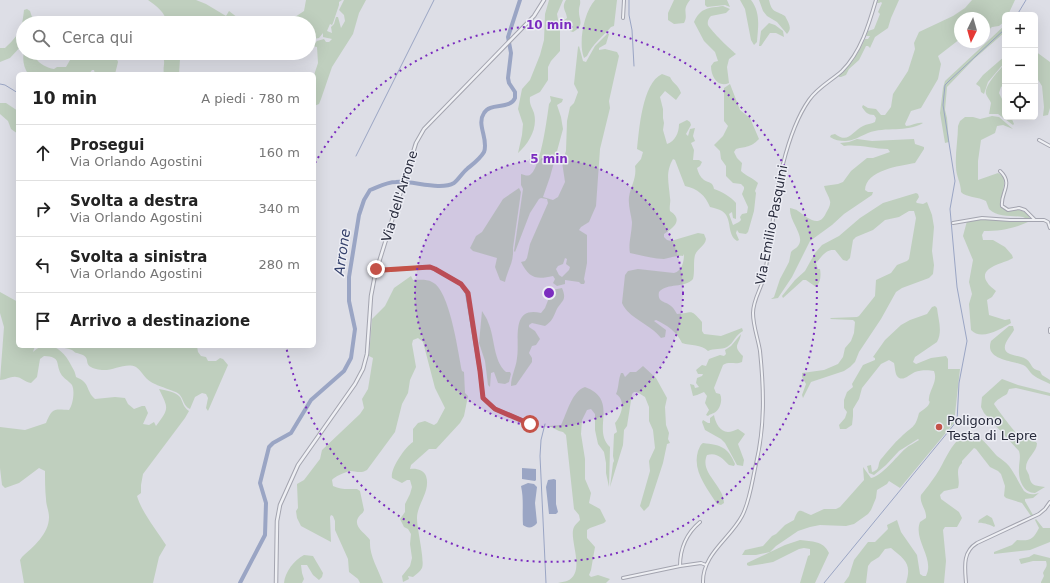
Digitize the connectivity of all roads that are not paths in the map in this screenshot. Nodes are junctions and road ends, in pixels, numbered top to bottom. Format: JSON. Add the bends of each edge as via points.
{"nodes":[{"id":1,"x":544,"y":0,"type":"edge"},
{"id":2,"x":624,"y":0,"type":"edge"},
{"id":3,"x":876,"y":0,"type":"edge"},
{"id":4,"x":623,"y":18,"type":"dead end"},
{"id":5,"x":1039,"y":140,"type":"dead end"},
{"id":6,"x":1050,"y":146,"type":"edge"},
{"id":7,"x":1000,"y":171,"type":"dead end"},
{"id":8,"x":1036,"y":220,"type":"junction"},
{"id":9,"x":953,"y":223,"type":"dead end"},
{"id":10,"x":1050,"y":228,"type":"edge"},
{"id":11,"x":376,"y":269,"type":"junction"},
{"id":12,"x":531,"y":424,"type":"dead end"},
{"id":13,"x":1050,"y":502,"type":"edge"},
{"id":14,"x":700,"y":522,"type":"dead end"},
{"id":15,"x":706,"y":565,"type":"junction"},
{"id":16,"x":680,"y":566,"type":"junction"},
{"id":17,"x":623,"y":578,"type":"dead end"},
{"id":18,"x":276,"y":583,"type":"edge"},
{"id":19,"x":703,"y":583,"type":"edge"},
{"id":20,"x":966,"y":583,"type":"edge"}],
"edges":[{"from":1,"to":11,"type":"street","name":"Via dell'Arrone","via":[[536,13],[424,130],[416,143]]},
{"from":2,"to":4,"type":"street"},
{"from":3,"to":15,"type":"street","name":"Via Emilio Pasquini","via":[[862,41],[851,59],[844,69],[812,95],[803,108],[784,160],[764,276],[753,309],[760,348],[764,409],[761,442],[742,514]]},
{"from":5,"to":6,"type":"street"},
{"from":7,"to":8,"type":"street","via":[[1006,180],[1003,207],[1010,210],[1025,210]]},
{"from":8,"to":9,"type":"street","via":[[982,218]]},
{"from":8,"to":10,"type":"street","via":[[1048,221]]},
{"from":11,"to":12,"type":"street","via":[[430,267],[464,286],[468,293],[483,398],[495,409]]},
{"from":11,"to":18,"type":"street","name":"Via dell'Arrone","via":[[363,369],[298,465],[280,505],[277,521]]},
{"from":13,"to":20,"type":"street","via":[[1039,514],[972,546],[965,559]]},
{"from":14,"to":16,"type":"street","via":[[685,540]]},
{"from":15,"to":16,"type":"street","via":[[701,563]]},
{"from":15,"to":19,"type":"street","name":"Via Emilio Pasquini"},
{"from":16,"to":17,"type":"street"}]}
